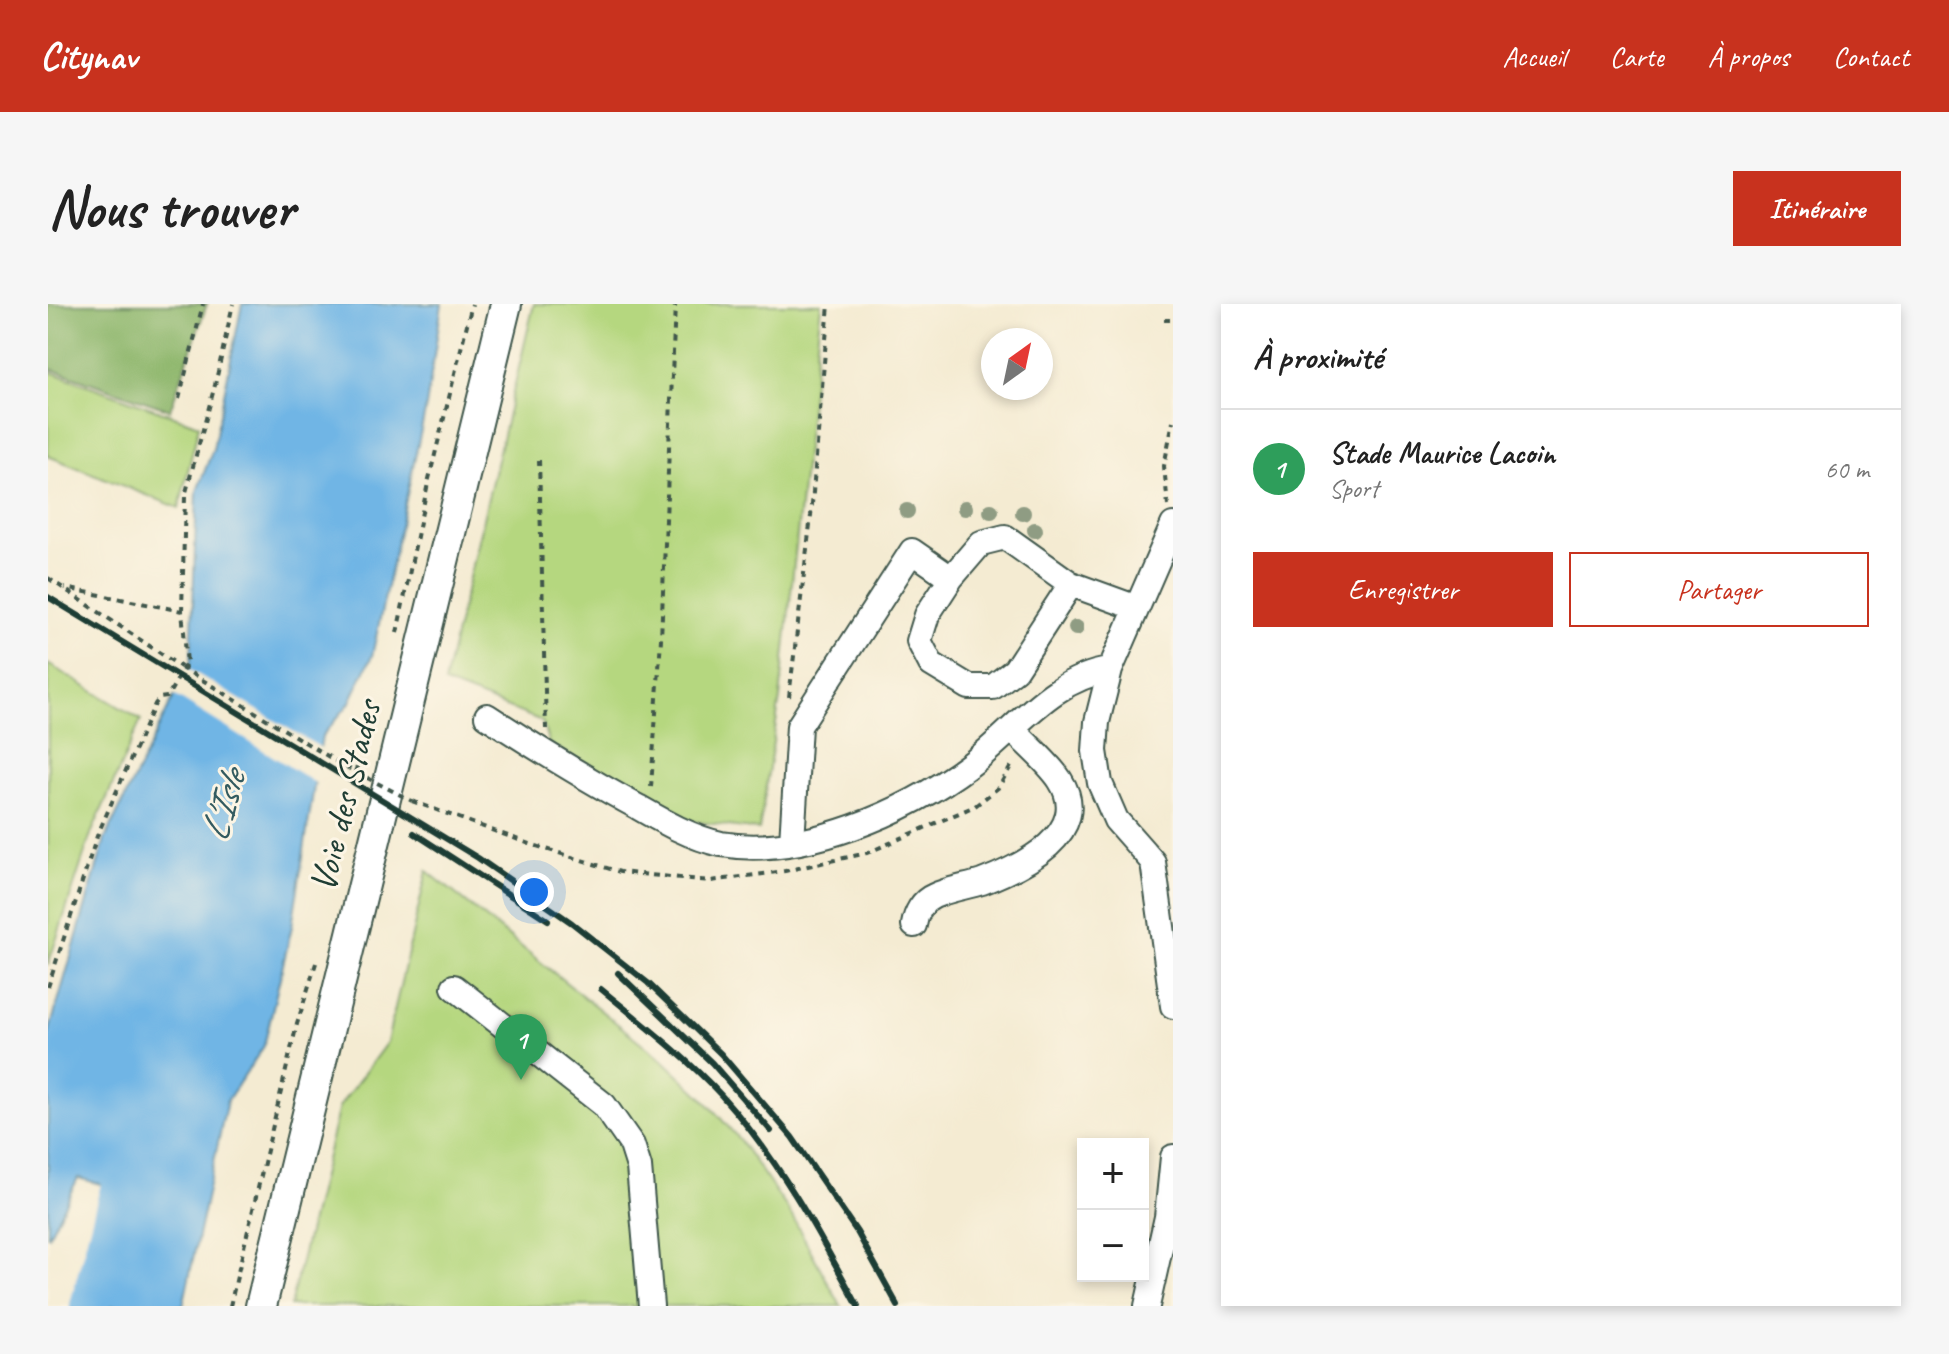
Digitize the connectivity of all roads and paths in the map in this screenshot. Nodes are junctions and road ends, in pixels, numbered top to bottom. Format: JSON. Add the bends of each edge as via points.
{"nodes":[{"id":1,"x":203,"y":304,"type":"edge"},
{"id":2,"x":233,"y":304,"type":"edge"},
{"id":3,"x":472,"y":304,"type":"edge"},
{"id":4,"x":506,"y":304,"type":"edge"},
{"id":5,"x":675,"y":304,"type":"edge"},
{"id":6,"x":829,"y":304,"type":"edge"},
{"id":7,"x":1164,"y":320,"type":"dead end"},
{"id":8,"x":1173,"y":320,"type":"edge"},
{"id":9,"x":179,"y":399,"type":"dead end"},
{"id":10,"x":1173,"y":421,"type":"edge"},
{"id":11,"x":539,"y":460,"type":"dead end"},
{"id":12,"x":1172,"y":527,"type":"edge"},
{"id":13,"x":48,"y":578,"type":"edge"},
{"id":14,"x":951,"y":578,"type":"junction"},
{"id":15,"x":1071,"y":584,"type":"junction"},
{"id":16,"x":65,"y":588,"type":"junction"},
{"id":17,"x":1137,"y":608,"type":"junction"},
{"id":18,"x":182,"y":611,"type":"junction"},
{"id":19,"x":394,"y":647,"type":"dead end"},
{"id":20,"x":1110,"y":670,"type":"junction"},
{"id":21,"x":487,"y":716,"type":"dead end"},
{"id":22,"x":799,"y":726,"type":"junction"},
{"id":23,"x":1013,"y":730,"type":"junction"},
{"id":24,"x":547,"y":756,"type":"junction"},
{"id":25,"x":355,"y":772,"type":"junction"},
{"id":26,"x":365,"y":781,"type":"dead end"},
{"id":27,"x":412,"y":801,"type":"dead end"},
{"id":28,"x":649,"y":814,"type":"junction"},
{"id":29,"x":792,"y":842,"type":"junction"},
{"id":30,"x":1163,"y":863,"type":"edge"},
{"id":31,"x":914,"y":925,"type":"dead end"},
{"id":32,"x":317,"y":960,"type":"dead end"},
{"id":33,"x":48,"y":987,"type":"edge"},
{"id":34,"x":454,"y":987,"type":"dead end"},
{"id":35,"x":1173,"y":1006,"type":"edge"},
{"id":36,"x":1173,"y":1157,"type":"edge"},
{"id":37,"x":230,"y":1306,"type":"edge"},
{"id":38,"x":261,"y":1306,"type":"edge"},
{"id":39,"x":651,"y":1306,"type":"edge"},
{"id":40,"x":1147,"y":1306,"type":"edge"}],
"edges":[{"from":1,"to":9,"type":"path"},
{"from":2,"to":18,"type":"path","via":[[185,496]]},
{"from":3,"to":19,"type":"path"},
{"from":4,"to":38,"type":"main road","name":"Voie des Stades"},
{"from":5,"to":28,"type":"path"},
{"from":6,"to":22,"type":"path","via":[[789,698]]},
{"from":7,"to":8,"type":"path"},
{"from":10,"to":12,"type":"path","via":[[1164,466]]},
{"from":11,"to":24,"type":"path"},
{"from":12,"to":17,"type":"street"},
{"from":13,"to":16,"type":"path"},
{"from":14,"to":15,"type":"street","via":[[981,543],[1005,537]]},
{"from":14,"to":15,"type":"street","via":[[927,615],[919,641],[931,664],[969,687],[993,687],[1015,670]]},
{"from":14,"to":22,"type":"street","via":[[912,551]]},
{"from":15,"to":17,"type":"street"},
{"from":16,"to":18,"type":"path"},
{"from":16,"to":25,"type":"path","bridge":true,"via":[[181,667]]},
{"from":17,"to":20,"type":"street"},
{"from":18,"to":33,"type":"path","via":[[187,663],[167,697],[155,704],[97,836]]},
{"from":20,"to":23,"type":"street","via":[[1076,678],[1037,705]]},
{"from":20,"to":30,"type":"street","via":[[1097,722],[1100,783],[1116,820]]},
{"from":21,"to":24,"type":"street"},
{"from":22,"to":29,"type":"street"},
{"from":23,"to":29,"type":"street","via":[[970,765],[913,800],[856,826]]},
{"from":23,"to":31,"type":"street","via":[[1060,780],[1067,800],[1064,827],[1033,857],[982,882],[932,896]]},
{"from":24,"to":28,"type":"street"},
{"from":25,"to":26,"type":"path","via":[[358,764],[368,767]]},
{"from":25,"to":27,"type":"path","bridge":true},
{"from":28,"to":29,"type":"street","via":[[721,843]]},
{"from":30,"to":35,"type":"street"},
{"from":32,"to":37,"type":"path"},
{"from":34,"to":39,"type":"street","via":[[604,1105],[621,1127],[639,1167]]},
{"from":36,"to":40,"type":"street","via":[[1167,1217]]}]}
